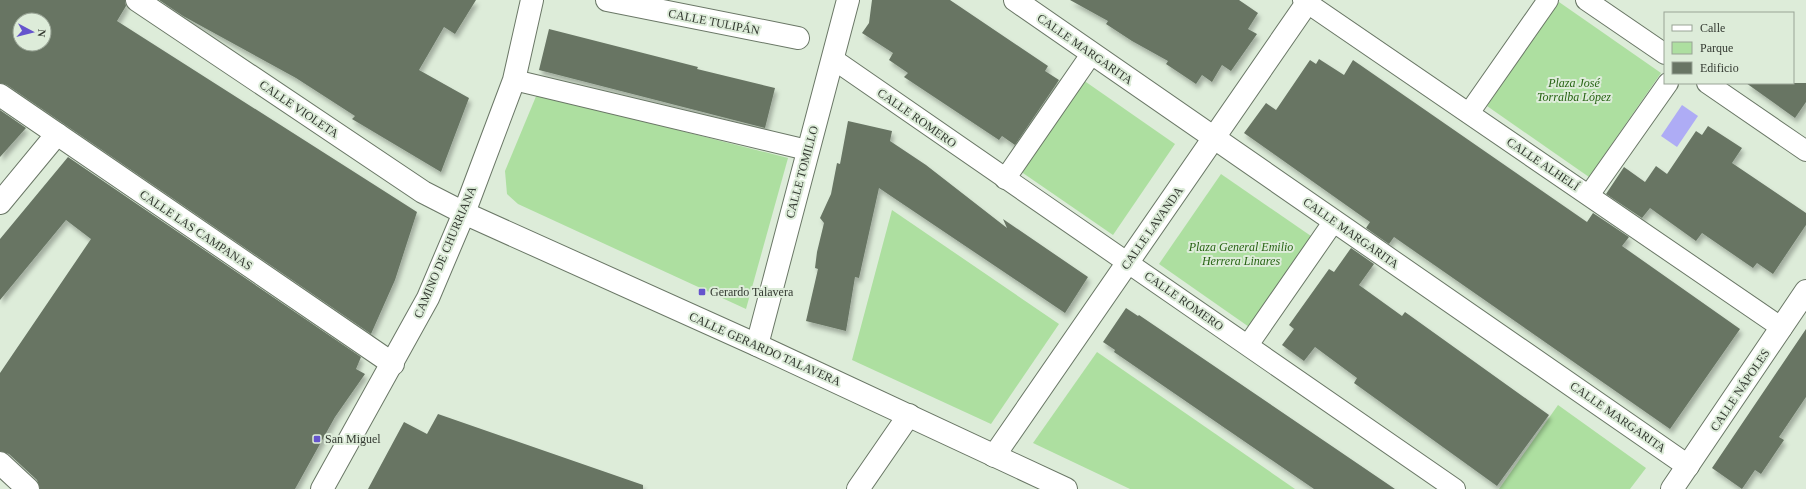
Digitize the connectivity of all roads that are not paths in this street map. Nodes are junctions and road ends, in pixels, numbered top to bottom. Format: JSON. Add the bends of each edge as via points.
{"nodes":[{"id":1,"x":137,"y":0,"type":"edge"},
{"id":2,"x":532,"y":0,"type":"edge"},
{"id":3,"x":607,"y":0,"type":"edge"},
{"id":4,"x":848,"y":0,"type":"edge"},
{"id":5,"x":1015,"y":0,"type":"edge"},
{"id":6,"x":1548,"y":0,"type":"edge"},
{"id":7,"x":1586,"y":0,"type":"edge"},
{"id":8,"x":1307,"y":1,"type":"edge"},
{"id":9,"x":798,"y":38,"type":"dead end"},
{"id":10,"x":1664,"y":53,"type":"edge"},
{"id":11,"x":1092,"y":54,"type":"junction"},
{"id":12,"x":833,"y":59,"type":"junction"},
{"id":13,"x":514,"y":80,"type":"junction"},
{"id":14,"x":1667,"y":84,"type":"edge"},
{"id":15,"x":1708,"y":84,"type":"edge"},
{"id":16,"x":0,"y":95,"type":"edge"},
{"id":17,"x":1469,"y":113,"type":"junction"},
{"id":18,"x":57,"y":134,"type":"junction"},
{"id":19,"x":1214,"y":138,"type":"junction"},
{"id":20,"x":807,"y":150,"type":"junction"},
{"id":21,"x":1806,"y":151,"type":"edge"},
{"id":22,"x":1005,"y":179,"type":"junction"},
{"id":23,"x":1589,"y":195,"type":"junction"},
{"id":24,"x":0,"y":203,"type":"edge"},
{"id":25,"x":464,"y":214,"type":"junction"},
{"id":26,"x":1334,"y":221,"type":"junction"},
{"id":27,"x":1129,"y":262,"type":"junction"},
{"id":28,"x":1806,"y":291,"type":"edge"},
{"id":29,"x":1782,"y":328,"type":"junction"},
{"id":30,"x":757,"y":345,"type":"junction"},
{"id":31,"x":1248,"y":345,"type":"junction"},
{"id":32,"x":393,"y":364,"type":"junction"},
{"id":33,"x":909,"y":415,"type":"junction"},
{"id":34,"x":994,"y":456,"type":"junction"},
{"id":35,"x":0,"y":463,"type":"edge"},
{"id":36,"x":1688,"y":466,"type":"junction"},
{"id":37,"x":28,"y":489,"type":"edge"},
{"id":38,"x":322,"y":489,"type":"edge"},
{"id":39,"x":858,"y":489,"type":"edge"},
{"id":40,"x":1066,"y":489,"type":"edge"},
{"id":41,"x":1455,"y":489,"type":"edge"},
{"id":42,"x":1672,"y":489,"type":"edge"}],
"edges":[{"from":1,"to":25,"type":"street","name":"CALLE VIOLETA","via":[[423,192]]},
{"from":2,"to":13,"type":"street","name":"CAMINO DE CHURRIANA"},
{"from":3,"to":9,"type":"street","name":"CALLE TULIPÁN"},
{"from":4,"to":12,"type":"street","name":"CALLE TOMILLO"},
{"from":5,"to":11,"type":"street","name":"CALLE MARGARITA"},
{"from":6,"to":17,"type":"street"},
{"from":7,"to":10,"type":"street"},
{"from":8,"to":17,"type":"street","name":"CALLE ALHELÍ"},
{"from":8,"to":19,"type":"street","name":"CALLE LAVANDA"},
{"from":11,"to":19,"type":"street","name":"CALLE MARGARITA"},
{"from":11,"to":22,"type":"street"},
{"from":12,"to":20,"type":"street","name":"CALLE TOMILLO"},
{"from":12,"to":22,"type":"street","name":"CALLE ROMERO"},
{"from":13,"to":20,"type":"street"},
{"from":13,"to":25,"type":"street","name":"CAMINO DE CHURRIANA"},
{"from":14,"to":23,"type":"street"},
{"from":15,"to":21,"type":"street"},
{"from":16,"to":18,"type":"street","name":"CALLE LAS CAMPANAS"},
{"from":17,"to":23,"type":"street","name":"CALLE ALHELÍ"},
{"from":18,"to":24,"type":"street"},
{"from":18,"to":32,"type":"street","name":"CALLE LAS CAMPANAS"},
{"from":19,"to":26,"type":"street","name":"CALLE MARGARITA"},
{"from":19,"to":27,"type":"street","name":"CALLE LAVANDA"},
{"from":20,"to":30,"type":"street","name":"CALLE TOMILLO"},
{"from":22,"to":27,"type":"street","name":"CALLE ROMERO"},
{"from":23,"to":29,"type":"street","name":"CALLE ALHELÍ"},
{"from":25,"to":30,"type":"street","name":"CALLE GERARDO TALAVERA"},
{"from":25,"to":32,"type":"street","name":"CAMINO DE CHURRIANA","via":[[428,298]]},
{"from":26,"to":31,"type":"street"},
{"from":26,"to":36,"type":"street","name":"CALLE MARGARITA"},
{"from":27,"to":31,"type":"street","name":"CALLE ROMERO"},
{"from":27,"to":34,"type":"street","name":"CALLE LAVANDA"},
{"from":28,"to":29,"type":"street","name":"CALLE NÁPOLES"},
{"from":29,"to":36,"type":"street","name":"CALLE NÁPOLES"},
{"from":30,"to":33,"type":"street","name":"CALLE GERARDO TALAVERA"},
{"from":31,"to":41,"type":"street","name":"CALLE ROMERO"},
{"from":32,"to":38,"type":"street","name":"CAMINO DE CHURRIANA"},
{"from":33,"to":34,"type":"street","name":"CALLE GERARDO TALAVERA"},
{"from":33,"to":39,"type":"street"},
{"from":34,"to":40,"type":"street","name":"CALLE GERARDO TALAVERA"},
{"from":35,"to":37,"type":"street"},
{"from":36,"to":42,"type":"street","name":"CALLE NÁPOLES"}]}
